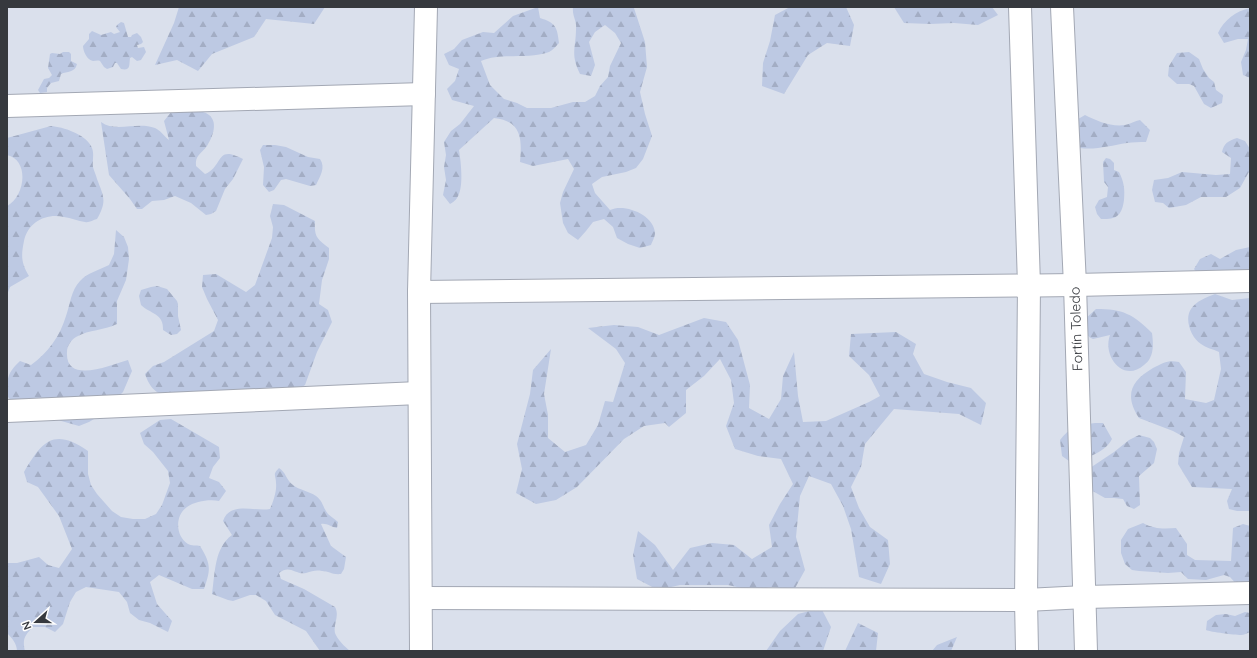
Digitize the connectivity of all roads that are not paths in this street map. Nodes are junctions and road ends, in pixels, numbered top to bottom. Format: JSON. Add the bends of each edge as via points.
{"nodes":[{"id":1,"x":426,"y":7,"type":"edge"},
{"id":2,"x":1020,"y":7,"type":"edge"},
{"id":3,"x":1062,"y":7,"type":"edge"},
{"id":4,"x":424,"y":94,"type":"junction"},
{"id":5,"x":7,"y":106,"type":"edge"},
{"id":6,"x":1250,"y":281,"type":"edge"},
{"id":7,"x":1029,"y":285,"type":"junction"},
{"id":8,"x":1075,"y":285,"type":"junction"},
{"id":9,"x":420,"y":292,"type":"junction"},
{"id":10,"x":420,"y":393,"type":"junction"},
{"id":11,"x":7,"y":410,"type":"edge"},
{"id":12,"x":1250,"y":593,"type":"edge"},
{"id":13,"x":1085,"y":597,"type":"junction"},
{"id":14,"x":422,"y":598,"type":"junction"},
{"id":15,"x":1026,"y":600,"type":"junction"},
{"id":16,"x":421,"y":651,"type":"edge"},
{"id":17,"x":1027,"y":651,"type":"edge"},
{"id":18,"x":1086,"y":651,"type":"edge"}],
"edges":[{"from":1,"to":4,"type":"street"},
{"from":2,"to":7,"type":"street"},
{"from":3,"to":8,"type":"street","name":"Fortín Toledo"},
{"from":4,"to":5,"type":"street"},
{"from":4,"to":9,"type":"street"},
{"from":6,"to":8,"type":"street"},
{"from":7,"to":8,"type":"street"},
{"from":7,"to":9,"type":"street"},
{"from":7,"to":15,"type":"street"},
{"from":8,"to":13,"type":"street","name":"Fortín Toledo"},
{"from":9,"to":10,"type":"street"},
{"from":10,"to":11,"type":"street"},
{"from":10,"to":14,"type":"street"},
{"from":12,"to":13,"type":"street"},
{"from":13,"to":15,"type":"street"},
{"from":13,"to":18,"type":"street","name":"Fortín Toledo"},
{"from":14,"to":15,"type":"street"},
{"from":14,"to":16,"type":"street"},
{"from":15,"to":17,"type":"street"}]}
